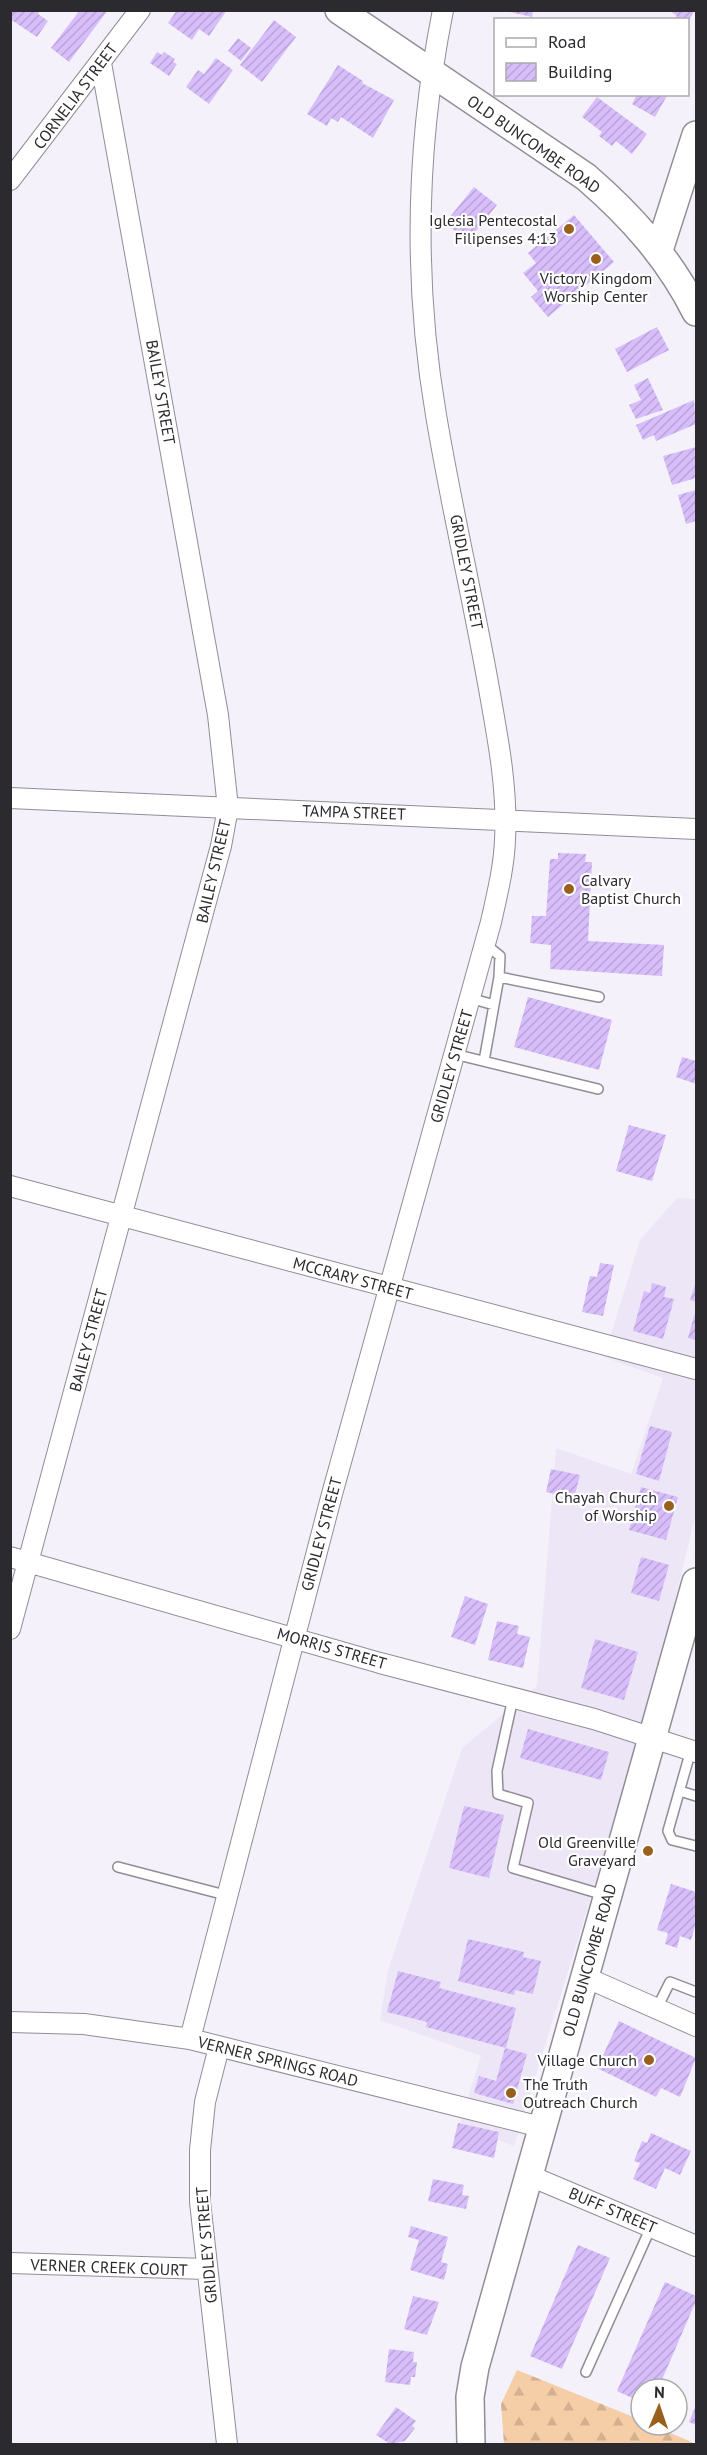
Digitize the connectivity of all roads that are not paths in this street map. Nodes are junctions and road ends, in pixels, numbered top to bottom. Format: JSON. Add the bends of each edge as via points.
{"nodes":[{"id":1,"x":140,"y":10,"type":"edge"},
{"id":2,"x":339,"y":10,"type":"edge"},
{"id":3,"x":443,"y":10,"type":"edge"},
{"id":4,"x":101,"y":63,"type":"junction"},
{"id":5,"x":430,"y":73,"type":"junction"},
{"id":6,"x":696,"y":135,"type":"edge"},
{"id":7,"x":10,"y":180,"type":"edge"},
{"id":8,"x":659,"y":250,"type":"junction"},
{"id":9,"x":696,"y":312,"type":"edge"},
{"id":10,"x":10,"y":798,"type":"edge"},
{"id":11,"x":228,"y":808,"type":"junction"},
{"id":12,"x":504,"y":820,"type":"junction"},
{"id":13,"x":696,"y":829,"type":"edge"},
{"id":14,"x":485,"y":944,"type":"junction"},
{"id":15,"x":499,"y":977,"type":"junction"},
{"id":16,"x":599,"y":997,"type":"dead end"},
{"id":17,"x":470,"y":998,"type":"junction"},
{"id":18,"x":494,"y":1005,"type":"junction"},
{"id":19,"x":454,"y":1054,"type":"junction"},
{"id":20,"x":484,"y":1061,"type":"junction"},
{"id":21,"x":598,"y":1089,"type":"dead end"},
{"id":22,"x":10,"y":1186,"type":"edge"},
{"id":23,"x":121,"y":1216,"type":"junction"},
{"id":24,"x":390,"y":1288,"type":"junction"},
{"id":25,"x":696,"y":1369,"type":"edge"},
{"id":26,"x":20,"y":1559,"type":"edge"},
{"id":27,"x":696,"y":1582,"type":"edge"},
{"id":28,"x":10,"y":1629,"type":"edge"},
{"id":29,"x":294,"y":1637,"type":"junction"},
{"id":30,"x":513,"y":1698,"type":"junction"},
{"id":31,"x":653,"y":1738,"type":"junction"},
{"id":32,"x":694,"y":1751,"type":"edge"},
{"id":33,"x":680,"y":1791,"type":"junction"},
{"id":34,"x":696,"y":1796,"type":"edge"},
{"id":35,"x":696,"y":1846,"type":"edge"},
{"id":36,"x":118,"y":1867,"type":"dead end"},
{"id":37,"x":229,"y":1896,"type":"junction"},
{"id":38,"x":608,"y":1896,"type":"junction"},
{"id":39,"x":585,"y":1977,"type":"junction"},
{"id":40,"x":696,"y":1992,"type":"edge"},
{"id":41,"x":657,"y":2008,"type":"junction"},
{"id":42,"x":10,"y":2022,"type":"edge"},
{"id":43,"x":696,"y":2026,"type":"edge"},
{"id":44,"x":190,"y":2039,"type":"junction"},
{"id":45,"x":219,"y":2047,"type":"junction"},
{"id":46,"x":541,"y":2127,"type":"junction"},
{"id":47,"x":528,"y":2175,"type":"junction"},
{"id":48,"x":651,"y":2227,"type":"junction"},
{"id":49,"x":696,"y":2246,"type":"edge"},
{"id":50,"x":10,"y":2264,"type":"edge"},
{"id":51,"x":207,"y":2269,"type":"junction"},
{"id":52,"x":586,"y":2372,"type":"dead end"},
{"id":53,"x":227,"y":2445,"type":"edge"},
{"id":54,"x":471,"y":2445,"type":"edge"}],
"edges":[{"from":1,"to":4,"type":"street","name":"CORNELIA STREET"},
{"from":2,"to":5,"type":"street","name":"OLD BUNCOMBE ROAD"},
{"from":3,"to":5,"type":"street","name":"GRIDLEY STREET"},
{"from":4,"to":7,"type":"street","name":"CORNELIA STREET"},
{"from":4,"to":11,"type":"street","name":"BAILEY STREET","via":[[216,704]]},
{"from":5,"to":8,"type":"street","name":"OLD BUNCOMBE ROAD","via":[[586,177],[617,203]]},
{"from":5,"to":12,"type":"street","name":"GRIDLEY STREET","via":[[419,207],[422,316],[436,418],[496,729]]},
{"from":6,"to":8,"type":"street"},
{"from":8,"to":9,"type":"street","name":"OLD BUNCOMBE ROAD"},
{"from":10,"to":11,"type":"street","name":"TAMPA STREET"},
{"from":11,"to":12,"type":"street","name":"TAMPA STREET"},
{"from":11,"to":23,"type":"street","name":"BAILEY STREET"},
{"from":12,"to":13,"type":"street","name":"TAMPA STREET"},
{"from":12,"to":14,"type":"street","name":"GRIDLEY STREET","via":[[502,868]]},
{"from":14,"to":15,"type":"lane","via":[[500,956]]},
{"from":14,"to":17,"type":"street","name":"GRIDLEY STREET"},
{"from":15,"to":16,"type":"lane"},
{"from":15,"to":18,"type":"lane"},
{"from":17,"to":18,"type":"lane"},
{"from":17,"to":19,"type":"street","name":"GRIDLEY STREET"},
{"from":18,"to":20,"type":"lane"},
{"from":19,"to":20,"type":"lane"},
{"from":19,"to":24,"type":"street","name":"GRIDLEY STREET"},
{"from":20,"to":21,"type":"lane"},
{"from":22,"to":23,"type":"street","name":"MCCRARY STREET"},
{"from":23,"to":24,"type":"street","name":"MCCRARY STREET"},
{"from":23,"to":26,"type":"street","name":"BAILEY STREET"},
{"from":24,"to":25,"type":"street","name":"MCCRARY STREET"},
{"from":24,"to":29,"type":"street","name":"GRIDLEY STREET"},
{"from":26,"to":28,"type":"street","name":"BAILEY STREET"},
{"from":26,"to":29,"type":"street","name":"MORRIS STREET"},
{"from":27,"to":31,"type":"street","name":"OLD BUNCOMBE ROAD"},
{"from":29,"to":30,"type":"street","name":"MORRIS STREET"},
{"from":29,"to":37,"type":"street","name":"GRIDLEY STREET"},
{"from":30,"to":31,"type":"street","name":"MORRIS STREET"},
{"from":30,"to":38,"type":"lane","via":[[497,1771],[498,1794],[528,1803],[513,1868]]},
{"from":31,"to":32,"type":"street","name":"MORRIS STREET"},
{"from":31,"to":38,"type":"street","name":"OLD BUNCOMBE ROAD"},
{"from":32,"to":33,"type":"lane"},
{"from":33,"to":34,"type":"lane"},
{"from":33,"to":35,"type":"lane","via":[[668,1831],[672,1840]]},
{"from":36,"to":37,"type":"lane"},
{"from":37,"to":44,"type":"street","name":"GRIDLEY STREET"},
{"from":38,"to":39,"type":"street","name":"OLD BUNCOMBE ROAD"},
{"from":39,"to":41,"type":"street"},
{"from":39,"to":46,"type":"street","name":"OLD BUNCOMBE ROAD"},
{"from":40,"to":41,"type":"lane","via":[[670,1982]]},
{"from":41,"to":43,"type":"street"},
{"from":42,"to":44,"type":"street","name":"VERNER SPRINGS ROAD","via":[[84,2024]]},
{"from":44,"to":45,"type":"street","name":"VERNER SPRINGS ROAD"},
{"from":45,"to":46,"type":"street","name":"VERNER SPRINGS ROAD"},
{"from":45,"to":51,"type":"street","name":"GRIDLEY STREET","via":[[205,2102],[200,2150],[200,2202]]},
{"from":46,"to":47,"type":"street","name":"OLD BUNCOMBE ROAD"},
{"from":47,"to":48,"type":"street","name":"BUFF STREET"},
{"from":47,"to":54,"type":"street","name":"OLD BUNCOMBE ROAD","via":[[475,2367]]},
{"from":48,"to":49,"type":"street","name":"BUFF STREET"},
{"from":48,"to":52,"type":"lane"},
{"from":50,"to":51,"type":"street","name":"VERNER CREEK COURT"},
{"from":51,"to":53,"type":"street","name":"GRIDLEY STREET"}]}
